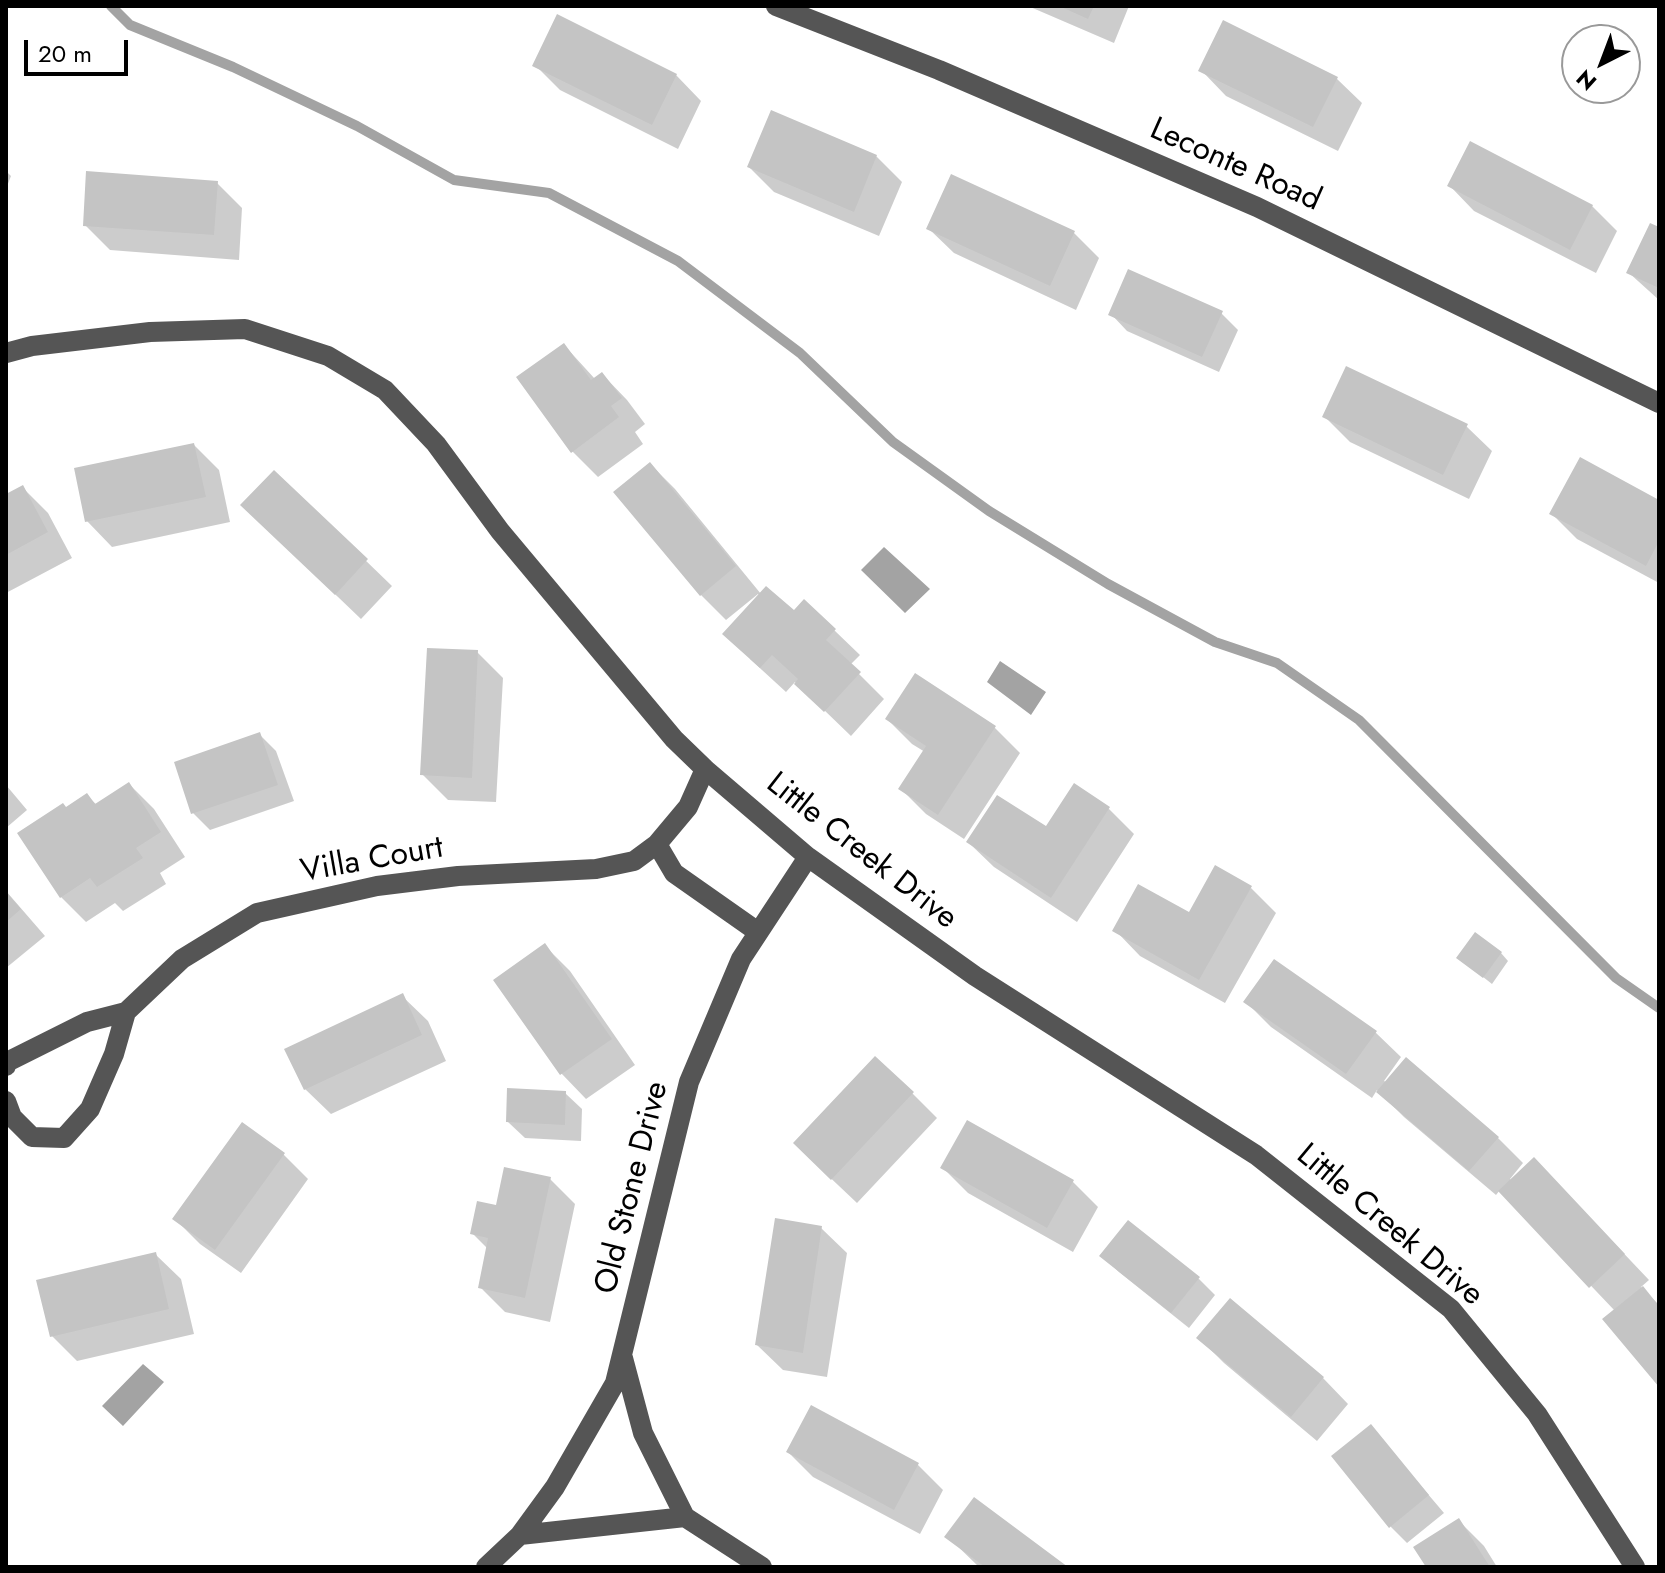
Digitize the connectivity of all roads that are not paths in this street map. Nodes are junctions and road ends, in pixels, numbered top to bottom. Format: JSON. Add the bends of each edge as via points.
{"nodes":[{"id":1,"x":776,"y":6,"type":"edge"},
{"id":2,"x":6,"y":353,"type":"edge"},
{"id":3,"x":1659,"y":403,"type":"edge"},
{"id":4,"x":705,"y":769,"type":"junction"},
{"id":5,"x":657,"y":844,"type":"junction"},
{"id":6,"x":808,"y":857,"type":"junction"},
{"id":7,"x":758,"y":932,"type":"junction"},
{"id":8,"x":126,"y":1012,"type":"junction"},
{"id":9,"x":6,"y":1066,"type":"edge"},
{"id":10,"x":6,"y":1101,"type":"edge"},
{"id":11,"x":622,"y":1355,"type":"junction"},
{"id":12,"x":685,"y":1517,"type":"junction"},
{"id":13,"x":520,"y":1535,"type":"junction"},
{"id":14,"x":486,"y":1567,"type":"edge"},
{"id":15,"x":762,"y":1567,"type":"edge"},
{"id":16,"x":1635,"y":1567,"type":"edge"}],
"edges":[{"from":1,"to":3,"type":"street","name":"Leconte Road","via":[[1257,207]]},
{"from":2,"to":4,"type":"street","name":"Little Creek Drive","via":[[150,332],[245,329],[328,356],[385,390],[436,444],[510,543]]},
{"from":4,"to":5,"type":"street","name":"Villa Court","via":[[688,807]]},
{"from":4,"to":6,"type":"street","name":"Little Creek Drive"},
{"from":5,"to":7,"type":"street","via":[[674,873]]},
{"from":5,"to":8,"type":"street","name":"Villa Court","via":[[634,861],[596,869],[377,886],[257,913],[182,959]]},
{"from":6,"to":7,"type":"street","name":"Old Stone Drive"},
{"from":6,"to":16,"type":"street","name":"Little Creek Drive","via":[[975,976],[1256,1155],[1451,1309],[1537,1414]]},
{"from":7,"to":11,"type":"street","name":"Old Stone Drive","via":[[741,959],[689,1082]]},
{"from":8,"to":9,"type":"street","name":"Villa Court","via":[[87,1022]]},
{"from":8,"to":10,"type":"street","via":[[90,1109],[64,1138],[32,1137],[12,1117]]},
{"from":11,"to":12,"type":"street","via":[[643,1433]]},
{"from":11,"to":13,"type":"street","name":"Old Stone Drive","via":[[615,1383],[555,1487]]},
{"from":12,"to":13,"type":"street"},
{"from":12,"to":15,"type":"street"},
{"from":13,"to":14,"type":"street","name":"Old Stone Drive"}]}
